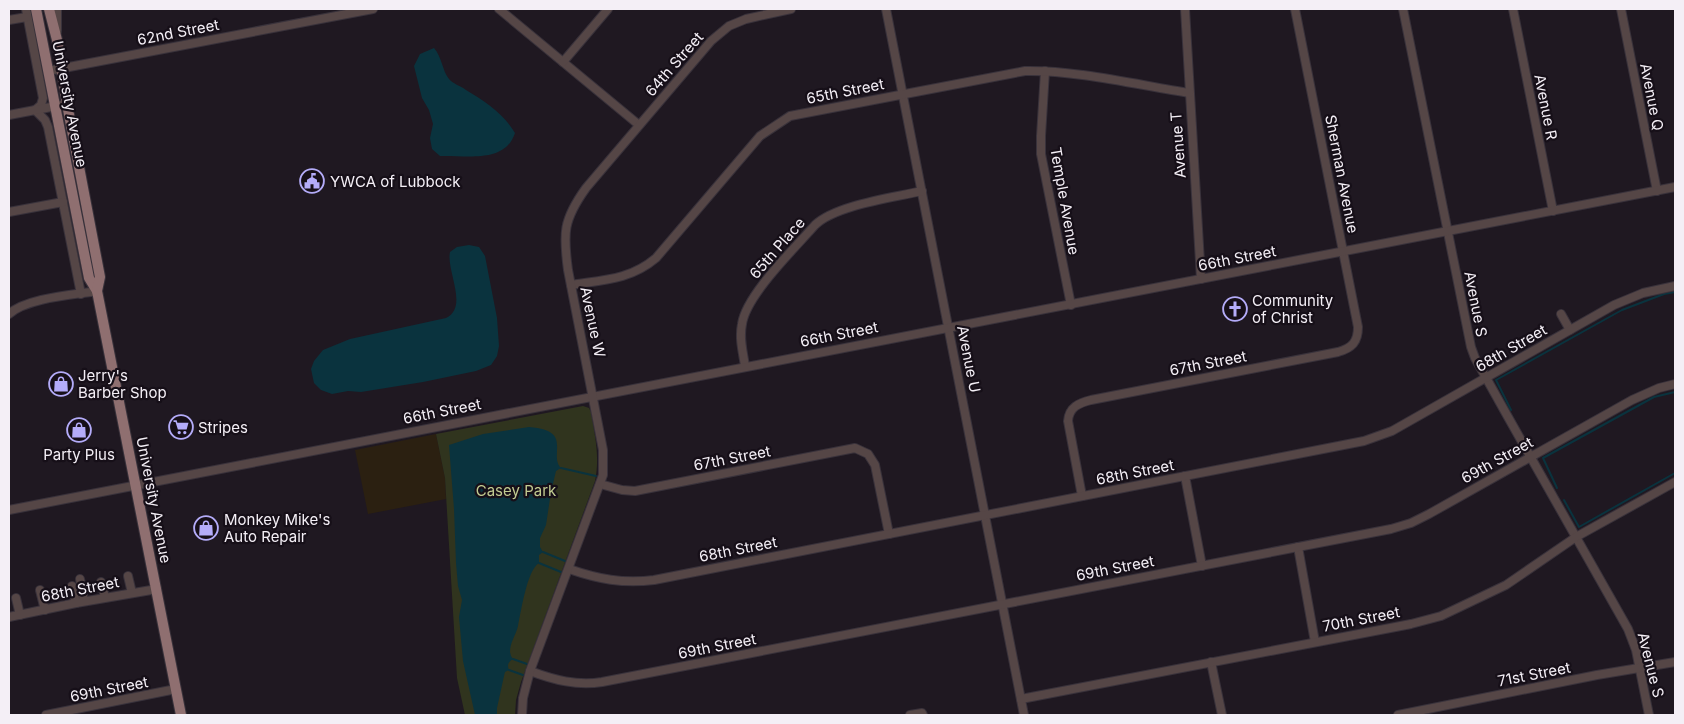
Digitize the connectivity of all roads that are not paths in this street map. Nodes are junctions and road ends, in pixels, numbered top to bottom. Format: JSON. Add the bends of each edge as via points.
{"nodes":[{"id":1,"x":36,"y":9,"type":"edge"},
{"id":2,"x":49,"y":9,"type":"edge"},
{"id":3,"x":57,"y":9,"type":"edge"},
{"id":4,"x":373,"y":9,"type":"edge"},
{"id":5,"x":499,"y":9,"type":"edge"},
{"id":6,"x":608,"y":9,"type":"edge"},
{"id":7,"x":791,"y":9,"type":"edge"},
{"id":8,"x":886,"y":9,"type":"edge"},
{"id":9,"x":1185,"y":9,"type":"edge"},
{"id":10,"x":1295,"y":9,"type":"edge"},
{"id":11,"x":1403,"y":9,"type":"edge"},
{"id":12,"x":1513,"y":9,"type":"edge"},
{"id":13,"x":1621,"y":9,"type":"edge"},
{"id":14,"x":27,"y":13,"type":"edge"},
{"id":15,"x":9,"y":20,"type":"edge"},
{"id":16,"x":57,"y":40,"type":"junction"},
{"id":17,"x":563,"y":62,"type":"junction"},
{"id":18,"x":61,"y":69,"type":"junction"},
{"id":19,"x":1045,"y":71,"type":"junction"},
{"id":20,"x":48,"y":72,"type":"junction"},
{"id":21,"x":1189,"y":93,"type":"junction"},
{"id":22,"x":903,"y":94,"type":"junction"},
{"id":23,"x":66,"y":104,"type":"junction"},
{"id":24,"x":55,"y":107,"type":"junction"},
{"id":25,"x":35,"y":110,"type":"junction"},
{"id":26,"x":9,"y":115,"type":"edge"},
{"id":27,"x":639,"y":126,"type":"junction"},
{"id":28,"x":1675,"y":187,"type":"edge"},
{"id":29,"x":922,"y":191,"type":"junction"},
{"id":30,"x":1657,"y":191,"type":"junction"},
{"id":31,"x":63,"y":202,"type":"junction"},
{"id":32,"x":9,"y":212,"type":"edge"},
{"id":33,"x":1553,"y":212,"type":"junction"},
{"id":34,"x":1448,"y":232,"type":"junction"},
{"id":35,"x":1343,"y":252,"type":"junction"},
{"id":36,"x":1201,"y":279,"type":"junction"},
{"id":37,"x":571,"y":285,"type":"junction"},
{"id":38,"x":1675,"y":286,"type":"edge"},
{"id":39,"x":97,"y":291,"type":"junction"},
{"id":40,"x":81,"y":294,"type":"junction"},
{"id":41,"x":1071,"y":305,"type":"junction"},
{"id":42,"x":9,"y":314,"type":"edge"},
{"id":43,"x":1561,"y":314,"type":"dead end"},
{"id":44,"x":948,"y":328,"type":"junction"},
{"id":45,"x":1570,"y":330,"type":"junction"},
{"id":46,"x":1354,"y":344,"type":"joint"},
{"id":47,"x":745,"y":366,"type":"junction"},
{"id":48,"x":1486,"y":378,"type":"junction"},
{"id":49,"x":1675,"y":384,"type":"edge"},
{"id":50,"x":594,"y":396,"type":"junction"},
{"id":51,"x":1530,"y":457,"type":"junction"},
{"id":52,"x":1185,"y":476,"type":"junction"},
{"id":53,"x":1675,"y":482,"type":"edge"},
{"id":54,"x":600,"y":484,"type":"junction"},
{"id":55,"x":136,"y":486,"type":"junction"},
{"id":56,"x":1082,"y":496,"type":"junction"},
{"id":57,"x":9,"y":510,"type":"edge"},
{"id":58,"x":985,"y":515,"type":"junction"},
{"id":59,"x":889,"y":534,"type":"junction"},
{"id":60,"x":1576,"y":537,"type":"junction"},
{"id":61,"x":1298,"y":547,"type":"junction"},
{"id":62,"x":1202,"y":566,"type":"junction"},
{"id":63,"x":569,"y":569,"type":"junction"},
{"id":64,"x":128,"y":576,"type":"dead end"},
{"id":65,"x":80,"y":579,"type":"dead end"},
{"id":66,"x":101,"y":582,"type":"dead end"},
{"id":67,"x":72,"y":586,"type":"dead end"},
{"id":68,"x":157,"y":589,"type":"junction"},
{"id":69,"x":40,"y":590,"type":"dead end"},
{"id":70,"x":132,"y":593,"type":"junction"},
{"id":71,"x":105,"y":597,"type":"junction"},
{"id":72,"x":16,"y":598,"type":"dead end"},
{"id":73,"x":84,"y":601,"type":"junction"},
{"id":74,"x":76,"y":603,"type":"junction"},
{"id":75,"x":1002,"y":604,"type":"junction"},
{"id":76,"x":45,"y":610,"type":"junction"},
{"id":77,"x":20,"y":615,"type":"junction"},
{"id":78,"x":9,"y":617,"type":"edge"},
{"id":79,"x":1316,"y":642,"type":"junction"},
{"id":80,"x":1211,"y":662,"type":"junction"},
{"id":81,"x":1675,"y":662,"type":"edge"},
{"id":82,"x":1639,"y":668,"type":"junction"},
{"id":83,"x":530,"y":671,"type":"junction"},
{"id":84,"x":176,"y":690,"type":"junction"},
{"id":85,"x":1021,"y":699,"type":"junction"},
{"id":86,"x":922,"y":714,"type":"edge"},
{"id":87,"x":46,"y":715,"type":"edge"},
{"id":88,"x":181,"y":715,"type":"edge"},
{"id":89,"x":522,"y":715,"type":"edge"},
{"id":90,"x":910,"y":715,"type":"edge"},
{"id":91,"x":1024,"y":715,"type":"edge"},
{"id":92,"x":1222,"y":715,"type":"edge"},
{"id":93,"x":1398,"y":715,"type":"edge"},
{"id":94,"x":1649,"y":715,"type":"edge"}],
"edges":[{"from":1,"to":20,"type":"main road","name":"University Avenue"},
{"from":2,"to":16,"type":"main road","name":"University Avenue"},
{"from":3,"to":16,"type":"street"},
{"from":4,"to":18,"type":"street","name":"62nd Street"},
{"from":5,"to":17,"type":"street"},
{"from":6,"to":17,"type":"street"},
{"from":7,"to":27,"type":"street","name":"64th Street","via":[[729,26],[711,40]]},
{"from":8,"to":22,"type":"street","name":"Avenue U"},
{"from":9,"to":21,"type":"street","name":"Avenue T"},
{"from":10,"to":35,"type":"street","name":"Sherman Avenue"},
{"from":11,"to":34,"type":"street","name":"Avenue S"},
{"from":12,"to":33,"type":"street","name":"Avenue R"},
{"from":13,"to":30,"type":"street","name":"Avenue Q"},
{"from":14,"to":15,"type":"street"},
{"from":14,"to":25,"type":"street","via":[[43,98]]},
{"from":16,"to":18,"type":"main road","name":"University Avenue"},
{"from":17,"to":27,"type":"street"},
{"from":18,"to":20,"type":"street","name":"62nd Street"},
{"from":18,"to":23,"type":"main road","name":"University Avenue"},
{"from":19,"to":21,"type":"street","name":"65th Street"},
{"from":19,"to":22,"type":"street","name":"65th Street","via":[[1024,71]]},
{"from":19,"to":41,"type":"street","name":"Temple Avenue","via":[[1041,154]]},
{"from":20,"to":24,"type":"main road","name":"University Avenue"},
{"from":21,"to":36,"type":"street","name":"Avenue T"},
{"from":22,"to":29,"type":"street","name":"Avenue U"},
{"from":22,"to":37,"type":"street","name":"65th Street","via":[[790,116],[776,124],[760,136],[646,267],[635,273]]},
{"from":23,"to":24,"type":"street"},
{"from":23,"to":39,"type":"main road","name":"University Avenue","via":[[100,277]]},
{"from":24,"to":25,"type":"street"},
{"from":24,"to":39,"type":"main road","name":"University Avenue","via":[[88,278]]},
{"from":25,"to":26,"type":"street"},
{"from":25,"to":31,"type":"street","via":[[48,126]]},
{"from":27,"to":37,"type":"street","name":"Avenue W","via":[[586,188],[571,212],[565,230]]},
{"from":28,"to":30,"type":"street","name":"66th Street"},
{"from":29,"to":44,"type":"street","name":"Avenue U"},
{"from":29,"to":47,"type":"street","name":"65th Place","via":[[847,208],[815,225],[747,308],[740,338]]},
{"from":30,"to":33,"type":"street","name":"66th Street"},
{"from":31,"to":32,"type":"street"},
{"from":31,"to":40,"type":"street"},
{"from":33,"to":34,"type":"street","name":"66th Street"},
{"from":34,"to":35,"type":"street","name":"66th Street"},
{"from":34,"to":48,"type":"street","name":"Avenue S","via":[[1468,335]]},
{"from":35,"to":36,"type":"street","name":"66th Street"},
{"from":35,"to":46,"type":"street","name":"Sherman Avenue","via":[[1358,327]]},
{"from":36,"to":41,"type":"street","name":"66th Street"},
{"from":37,"to":50,"type":"street","name":"Avenue W"},
{"from":38,"to":45,"type":"street","name":"68th Street","via":[[1626,299]]},
{"from":39,"to":40,"type":"street"},
{"from":39,"to":55,"type":"main road","name":"University Avenue"},
{"from":40,"to":42,"type":"street","via":[[35,302],[18,307]]},
{"from":41,"to":44,"type":"street","name":"66th Street"},
{"from":43,"to":45,"type":"street"},
{"from":44,"to":47,"type":"street","name":"66th Street"},
{"from":44,"to":58,"type":"street","name":"Avenue U"},
{"from":45,"to":48,"type":"street","name":"68th Street"},
{"from":46,"to":56,"type":"street","name":"67th Street","via":[[1338,352],[1077,405],[1070,412],[1069,428]]},
{"from":47,"to":50,"type":"street","name":"66th Street"},
{"from":48,"to":51,"type":"street","name":"Avenue S"},
{"from":48,"to":52,"type":"street","name":"68th Street","via":[[1374,439]]},
{"from":49,"to":51,"type":"street","name":"69th Street","via":[[1632,400]]},
{"from":50,"to":54,"type":"street","name":"Avenue W","via":[[604,450]]},
{"from":50,"to":55,"type":"street","name":"66th Street"},
{"from":51,"to":60,"type":"street","name":"Avenue S"},
{"from":51,"to":61,"type":"street","name":"69th Street","via":[[1411,523]]},
{"from":52,"to":56,"type":"street","name":"68th Street"},
{"from":52,"to":62,"type":"street"},
{"from":53,"to":60,"type":"street","name":"70th Street"},
{"from":54,"to":59,"type":"street","name":"67th Street","via":[[635,491],[847,449],[861,450],[872,459],[876,470]]},
{"from":54,"to":63,"type":"street","name":"Avenue W"},
{"from":55,"to":57,"type":"street","name":"66th Street"},
{"from":55,"to":68,"type":"main road","name":"University Avenue"},
{"from":56,"to":58,"type":"street","name":"68th Street"},
{"from":58,"to":59,"type":"street","name":"68th Street"},
{"from":58,"to":75,"type":"street","name":"Avenue U"},
{"from":59,"to":63,"type":"street","name":"68th Street","via":[[642,582],[604,580]]},
{"from":60,"to":79,"type":"street","name":"70th Street","via":[[1506,585],[1441,616]]},
{"from":60,"to":82,"type":"street","name":"Avenue S","via":[[1628,629]]},
{"from":61,"to":62,"type":"street","name":"69th Street"},
{"from":61,"to":79,"type":"street"},
{"from":62,"to":75,"type":"street","name":"69th Street"},
{"from":63,"to":83,"type":"street","name":"Avenue W"},
{"from":64,"to":70,"type":"street"},
{"from":65,"to":73,"type":"street"},
{"from":66,"to":71,"type":"street"},
{"from":67,"to":74,"type":"street"},
{"from":68,"to":70,"type":"street","name":"68th Street"},
{"from":68,"to":84,"type":"main road","name":"University Avenue"},
{"from":69,"to":76,"type":"street"},
{"from":70,"to":71,"type":"street","name":"68th Street"},
{"from":71,"to":73,"type":"street","name":"68th Street"},
{"from":72,"to":77,"type":"street"},
{"from":73,"to":74,"type":"street","name":"68th Street"},
{"from":74,"to":76,"type":"street","name":"68th Street"},
{"from":75,"to":83,"type":"street","name":"69th Street","via":[[602,682],[560,681]]},
{"from":75,"to":85,"type":"street","name":"Avenue U"},
{"from":76,"to":77,"type":"street","name":"68th Street"},
{"from":77,"to":78,"type":"street","name":"68th Street"},
{"from":79,"to":80,"type":"street","name":"70th Street"},
{"from":80,"to":85,"type":"street","name":"70th Street"},
{"from":80,"to":92,"type":"street"},
{"from":81,"to":82,"type":"street","name":"71st Street"},
{"from":82,"to":93,"type":"street","name":"71st Street"},
{"from":82,"to":94,"type":"street","name":"Avenue S"},
{"from":83,"to":89,"type":"street","name":"Avenue W","via":[[522,698]]},
{"from":84,"to":87,"type":"street","name":"69th Street"},
{"from":84,"to":88,"type":"main road","name":"University Avenue"},
{"from":85,"to":91,"type":"street","name":"Avenue U"},
{"from":86,"to":90,"type":"street"}]}
